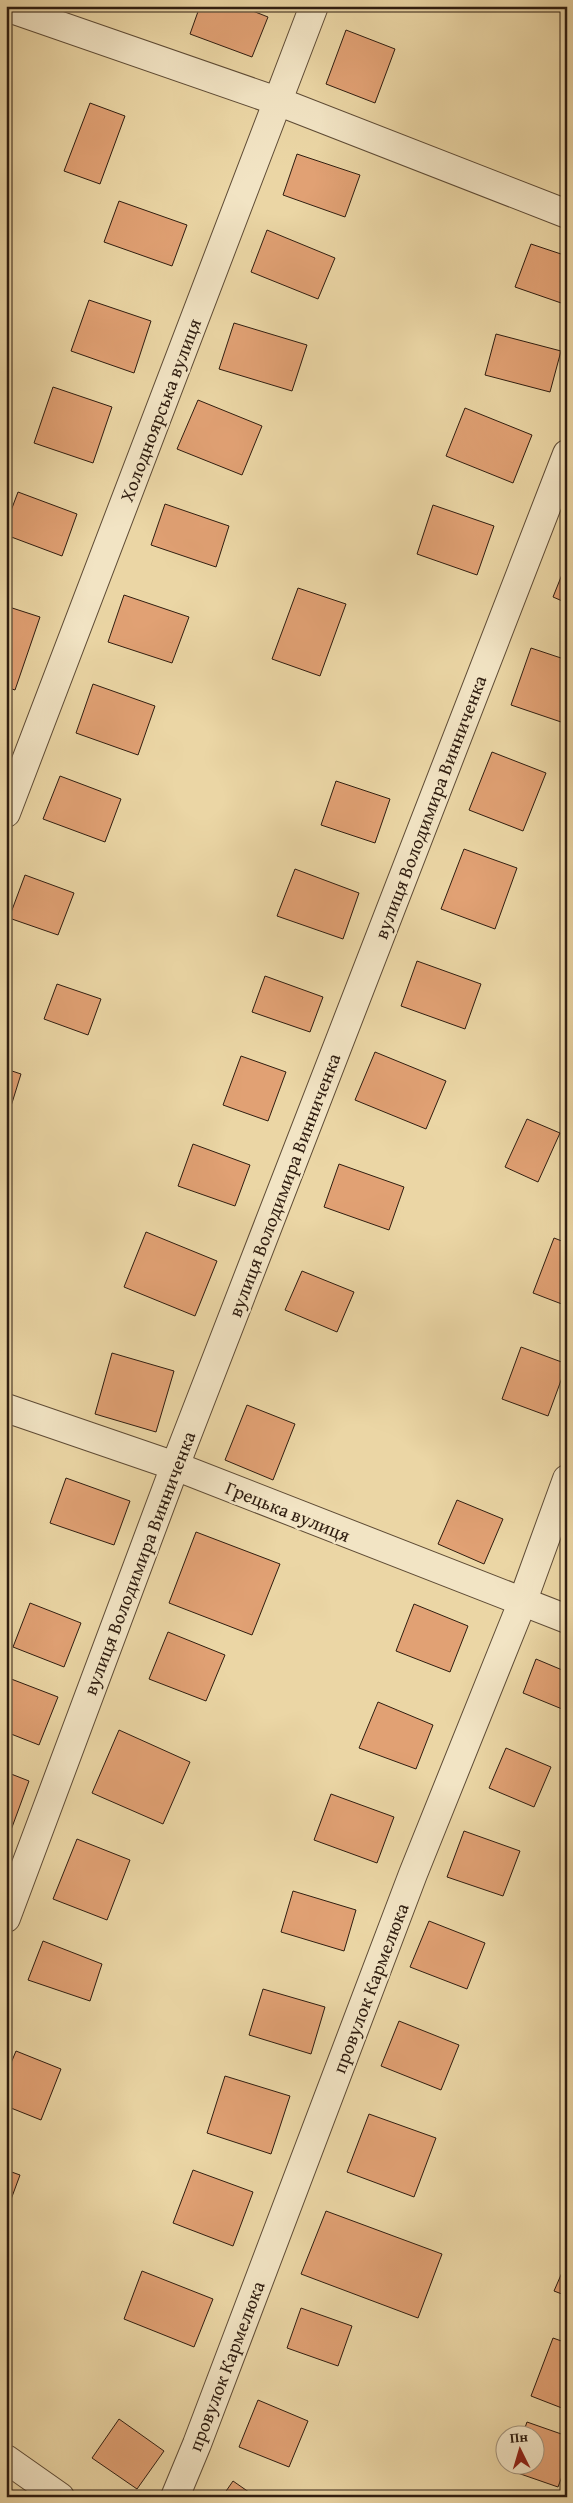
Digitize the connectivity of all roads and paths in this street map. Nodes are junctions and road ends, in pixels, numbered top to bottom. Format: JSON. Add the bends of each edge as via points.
{"nodes":[{"id":1,"x":314,"y":6,"type":"edge"},
{"id":2,"x":6,"y":7,"type":"edge"},
{"id":3,"x":278,"y":101,"type":"junction"},
{"id":4,"x":567,"y":214,"type":"edge"},
{"id":5,"x":567,"y":454,"type":"edge"},
{"id":6,"x":6,"y":813,"type":"edge"},
{"id":7,"x":6,"y":1408,"type":"edge"},
{"id":8,"x":175,"y":1466,"type":"junction"},
{"id":9,"x":567,"y":1480,"type":"edge"},
{"id":10,"x":522,"y":1603,"type":"junction"},
{"id":11,"x":567,"y":1620,"type":"edge"},
{"id":12,"x":6,"y":1918,"type":"edge"},
{"id":13,"x":6,"y":2458,"type":"edge"},
{"id":14,"x":60,"y":2497,"type":"edge"},
{"id":15,"x":175,"y":2497,"type":"edge"}],
"edges":[{"from":1,"to":3,"type":"street","name":"Холодноярська вулиця"},
{"from":2,"to":3,"type":"street"},
{"from":3,"to":4,"type":"street"},
{"from":3,"to":6,"type":"street","name":"Холодноярська вулиця"},
{"from":5,"to":8,"type":"street","name":"вулиця Володимира Винниченка"},
{"from":7,"to":8,"type":"street","name":"Грецька вулиця"},
{"from":8,"to":10,"type":"street","name":"Грецька вулиця"},
{"from":8,"to":12,"type":"street","name":"вулиця Володимира Винниченка"},
{"from":9,"to":10,"type":"street","name":"провулок Кармелюка"},
{"from":10,"to":11,"type":"street","name":"Грецька вулиця"},
{"from":10,"to":15,"type":"street","name":"провулок Кармелюка","via":[[413,1874]]},
{"from":13,"to":14,"type":"street"}]}
